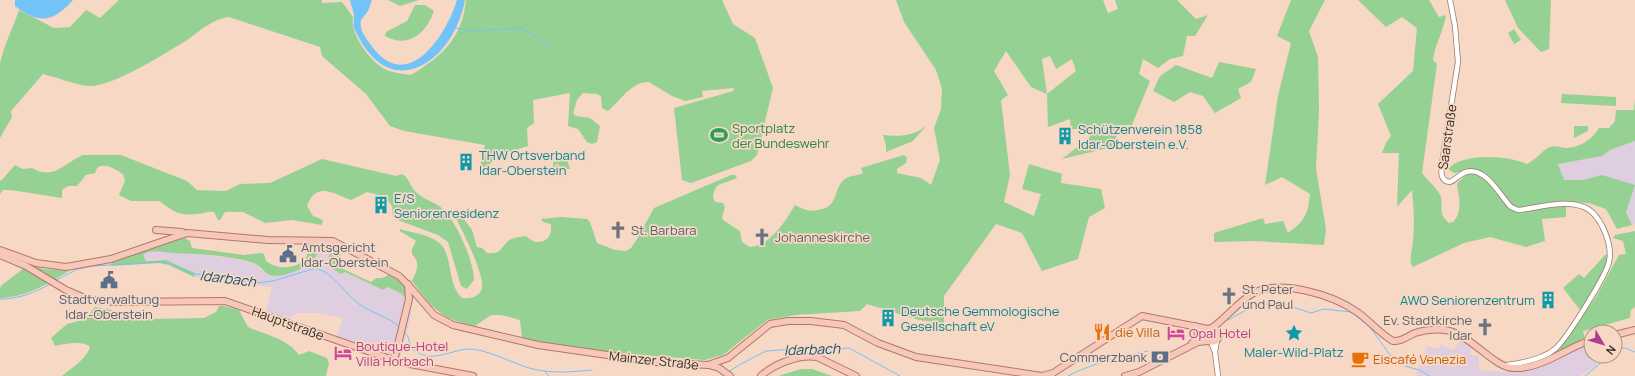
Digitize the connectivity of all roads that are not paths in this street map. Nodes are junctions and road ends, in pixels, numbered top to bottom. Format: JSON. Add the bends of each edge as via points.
{"nodes":[{"id":1,"x":1450,"y":0,"type":"edge"},
{"id":2,"x":187,"y":233,"type":"junction"},
{"id":3,"x":158,"y":242,"type":"junction"},
{"id":4,"x":0,"y":250,"type":"edge"},
{"id":5,"x":0,"y":255,"type":"edge"},
{"id":6,"x":10,"y":256,"type":"junction"},
{"id":7,"x":408,"y":284,"type":"junction"},
{"id":8,"x":418,"y":297,"type":"junction"},
{"id":9,"x":409,"y":299,"type":"junction"},
{"id":10,"x":407,"y":310,"type":"junction"},
{"id":11,"x":1224,"y":318,"type":"junction"},
{"id":12,"x":1195,"y":326,"type":"junction"},
{"id":13,"x":1210,"y":328,"type":"junction"},
{"id":14,"x":1635,"y":330,"type":"edge"},
{"id":15,"x":1218,"y":332,"type":"junction"},
{"id":16,"x":1623,"y":333,"type":"edge"},
{"id":17,"x":1212,"y":341,"type":"junction"},
{"id":18,"x":1583,"y":344,"type":"edge"},
{"id":19,"x":1190,"y":346,"type":"junction"},
{"id":20,"x":728,"y":358,"type":"junction"},
{"id":21,"x":394,"y":361,"type":"junction"},
{"id":22,"x":708,"y":365,"type":"junction"},
{"id":23,"x":1503,"y":365,"type":"junction"},
{"id":24,"x":726,"y":373,"type":"edge"},
{"id":25,"x":473,"y":376,"type":"edge"},
{"id":26,"x":761,"y":376,"type":"edge"},
{"id":27,"x":856,"y":376,"type":"edge"},
{"id":28,"x":1045,"y":376,"type":"edge"},
{"id":29,"x":1125,"y":376,"type":"edge"},
{"id":30,"x":1218,"y":376,"type":"edge"}],
"edges":[{"from":1,"to":23,"type":"street","name":"Saarstraße","via":[[1458,62],[1442,164],[1443,180],[1450,182],[1466,172],[1478,172],[1485,176],[1511,207],[1518,210],[1560,205],[1584,207],[1593,213],[1601,224],[1609,250],[1609,261],[1604,274],[1559,346],[1538,357]]},
{"from":2,"to":3,"type":"main road"},
{"from":2,"to":3,"type":"main road","name":"Mainzer Straße","via":[[156,230],[162,233],[162,238]]},
{"from":2,"to":7,"type":"main road","name":"Mainzer Straße","via":[[268,240],[333,241],[399,276]]},
{"from":3,"to":6,"type":"main road","via":[[115,258],[73,266],[43,265]]},
{"from":4,"to":6,"type":"main road"},
{"from":5,"to":6,"type":"main road"},
{"from":6,"to":21,"type":"main road","name":"Hauptstraße","via":[[76,295],[99,301],[225,301]]},
{"from":7,"to":8,"type":"main road","name":"Mainzer Straße"},
{"from":7,"to":9,"type":"main road"},
{"from":8,"to":9,"type":"main road","via":[[413,296]]},
{"from":8,"to":10,"type":"main road"},
{"from":8,"to":22,"type":"main road","name":"Mainzer Straße","via":[[438,318],[470,330],[559,348],[656,362]]},
{"from":9,"to":10,"type":"main road"},
{"from":10,"to":21,"type":"main road"},
{"from":11,"to":13,"type":"main road"},
{"from":11,"to":15,"type":"main road"},
{"from":11,"to":23,"type":"main road","via":[[1256,292],[1274,287],[1292,288],[1348,305],[1389,338],[1398,341],[1422,331],[1447,330],[1479,347]]},
{"from":12,"to":13,"type":"main road","name":"Mainzer Straße"},
{"from":12,"to":19,"type":"main road","via":[[1198,337]]},
{"from":12,"to":28,"type":"main road","name":"Mainzer Straße","via":[[1140,316]]},
{"from":13,"to":15,"type":"main road"},
{"from":13,"to":17,"type":"main road","via":[[1205,335]]},
{"from":14,"to":16,"type":"main road"},
{"from":15,"to":17,"type":"main road"},
{"from":17,"to":19,"type":"main road","via":[[1202,341]]},
{"from":17,"to":30,"type":"street"},
{"from":18,"to":23,"type":"main road","via":[[1539,363],[1514,368]]},
{"from":19,"to":29,"type":"main road","via":[[1139,372]]},
{"from":20,"to":22,"type":"main road","name":"Mainzer Straße"},
{"from":20,"to":24,"type":"main road"},
{"from":20,"to":28,"type":"main road","name":"Mainzer Straße","via":[[770,324],[811,321],[844,325],[878,343],[916,357]]},
{"from":21,"to":25,"type":"main road","name":"Hauptstraße"},
{"from":22,"to":24,"type":"main road"},
{"from":26,"to":27,"type":"main road","via":[[776,365],[811,356]]}]}
